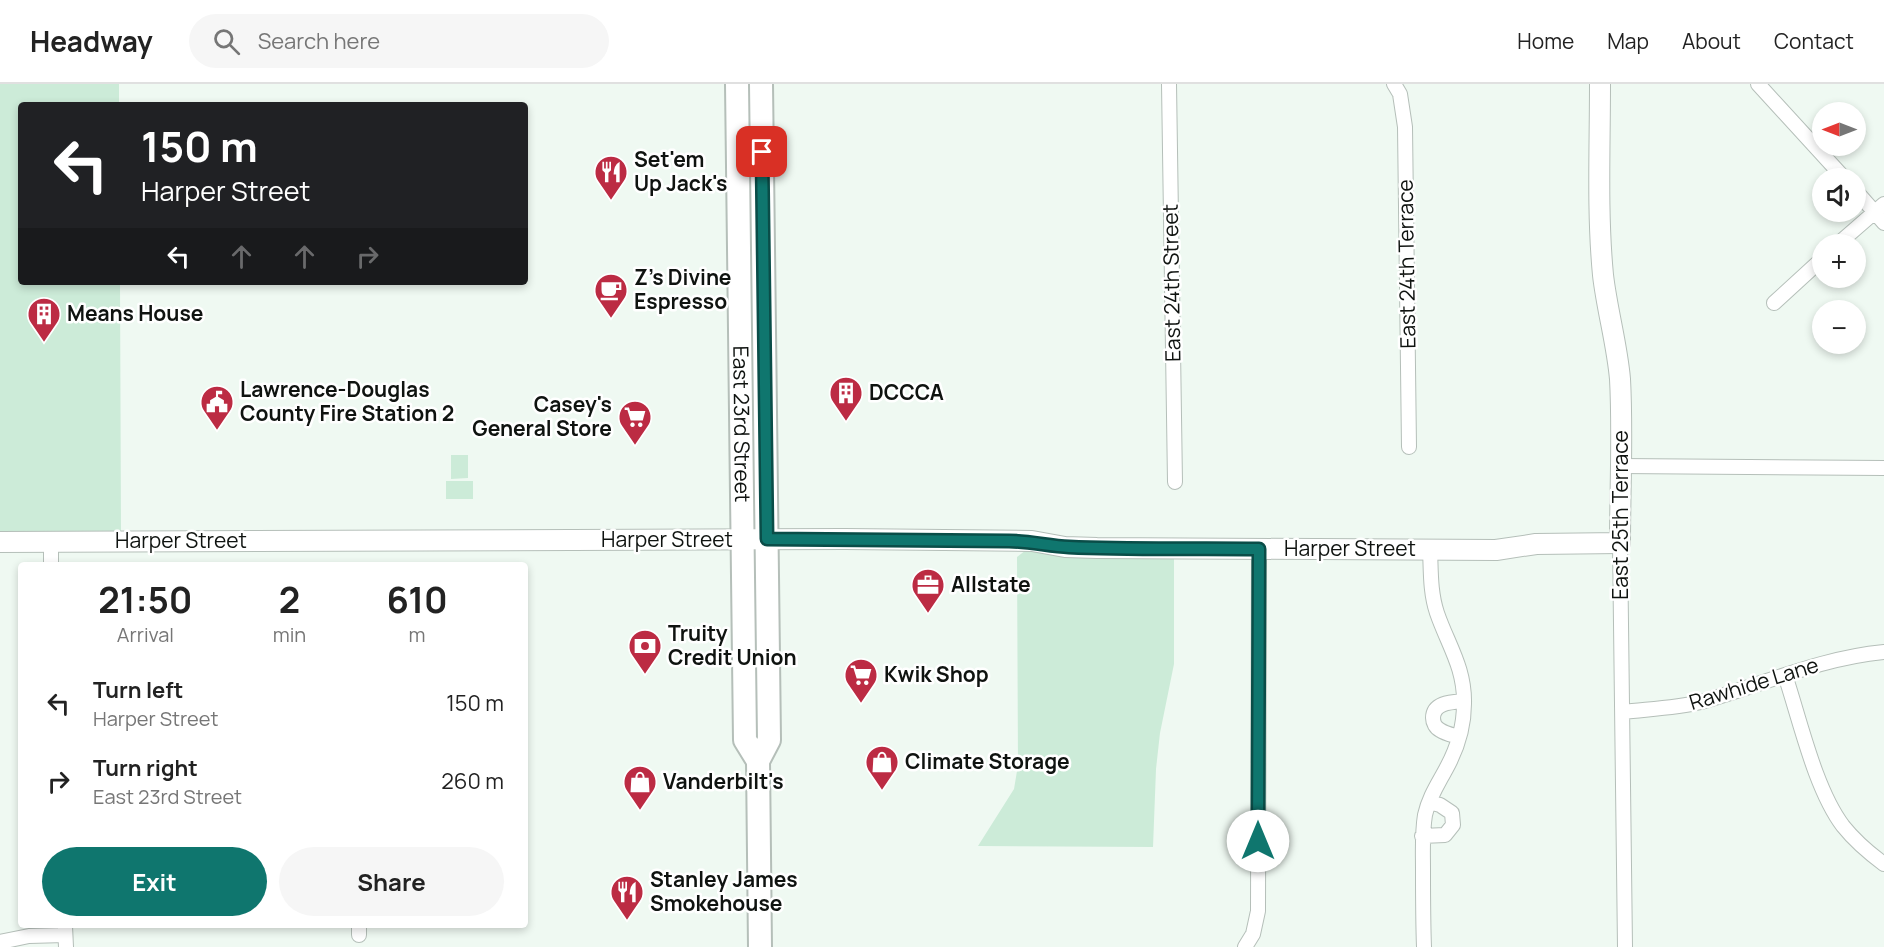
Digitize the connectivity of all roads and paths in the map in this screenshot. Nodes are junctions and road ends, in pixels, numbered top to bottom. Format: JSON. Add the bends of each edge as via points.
{"nodes":[{"id":1,"x":737,"y":84,"type":"edge"},
{"id":2,"x":761,"y":84,"type":"edge"},
{"id":3,"x":1169,"y":84,"type":"edge"},
{"id":4,"x":1394,"y":84,"type":"edge"},
{"id":5,"x":1600,"y":84,"type":"edge"},
{"id":6,"x":1758,"y":84,"type":"edge"},
{"id":7,"x":1835,"y":168,"type":"edge"},
{"id":8,"x":1866,"y":200,"type":"edge"},
{"id":9,"x":1881,"y":213,"type":"edge"},
{"id":10,"x":1853,"y":234,"type":"edge"},
{"id":11,"x":1812,"y":268,"type":"edge"},
{"id":12,"x":1774,"y":303,"type":"dead end"},
{"id":13,"x":1409,"y":447,"type":"dead end"},
{"id":14,"x":1620,"y":466,"type":"junction"},
{"id":15,"x":1884,"y":468,"type":"edge"},
{"id":16,"x":1175,"y":482,"type":"dead end"},
{"id":17,"x":742,"y":539,"type":"junction"},
{"id":18,"x":767,"y":539,"type":"junction"},
{"id":19,"x":0,"y":542,"type":"edge"},
{"id":20,"x":51,"y":542,"type":"junction"},
{"id":21,"x":1620,"y":543,"type":"junction"},
{"id":22,"x":1259,"y":549,"type":"junction"},
{"id":23,"x":1430,"y":549,"type":"junction"},
{"id":24,"x":51,"y":562,"type":"edge"},
{"id":25,"x":1884,"y":652,"type":"edge"},
{"id":26,"x":1785,"y":675,"type":"junction"},
{"id":27,"x":1464,"y":701,"type":"junction"},
{"id":28,"x":1623,"y":712,"type":"junction"},
{"id":29,"x":1459,"y":737,"type":"junction"},
{"id":30,"x":758,"y":761,"type":"junction"},
{"id":31,"x":1429,"y":802,"type":"junction"},
{"id":32,"x":1422,"y":836,"type":"junction"},
{"id":33,"x":1884,"y":864,"type":"edge"},
{"id":34,"x":65,"y":936,"type":"edge"},
{"id":35,"x":0,"y":942,"type":"edge"},
{"id":36,"x":760,"y":947,"type":"edge"},
{"id":37,"x":1245,"y":947,"type":"edge"},
{"id":38,"x":1424,"y":947,"type":"edge"},
{"id":39,"x":1625,"y":947,"type":"edge"}],
"edges":[{"from":1,"to":17,"type":"main road","name":"East 23rd Street"},
{"from":2,"to":18,"type":"main road","name":"East 23rd Street"},
{"from":3,"to":16,"type":"street","name":"East 24th Street"},
{"from":4,"to":13,"type":"street","name":"East 24th Terrace","via":[[1400,94],[1405,127]]},
{"from":5,"to":14,"type":"street","name":"East 25th Terrace","via":[[1601,238],[1607,308],[1620,375]]},
{"from":6,"to":7,"type":"street"},
{"from":8,"to":9,"type":"street"},
{"from":9,"to":10,"type":"street"},
{"from":11,"to":12,"type":"street"},
{"from":14,"to":15,"type":"street"},
{"from":14,"to":21,"type":"street","name":"East 25th Terrace"},
{"from":17,"to":18,"type":"street","name":"Harper Street"},
{"from":17,"to":20,"type":"street","name":"Harper Street"},
{"from":17,"to":30,"type":"main road","name":"East 23rd Street","via":[[745,740]]},
{"from":18,"to":22,"type":"street","name":"Harper Street"},
{"from":18,"to":30,"type":"main road","name":"East 23rd Street","via":[[770,740]]},
{"from":19,"to":20,"type":"street","name":"Harper Street"},
{"from":20,"to":24,"type":"street"},
{"from":21,"to":23,"type":"street","name":"Harper Street"},
{"from":21,"to":28,"type":"street","name":"East 25th Terrace"},
{"from":22,"to":23,"type":"street","name":"Harper Street"},
{"from":22,"to":37,"type":"street","via":[[1258,911],[1253,934]]},
{"from":23,"to":27,"type":"street","via":[[1436,611],[1458,660]]},
{"from":25,"to":26,"type":"street","name":"Rawhide Lane","via":[[1846,657]]},
{"from":26,"to":28,"type":"street","name":"Rawhide Lane","via":[[1699,702]]},
{"from":26,"to":33,"type":"street","via":[[1833,811],[1855,840]]},
{"from":27,"to":29,"type":"street"},
{"from":27,"to":29,"type":"street","via":[[1438,706],[1433,718],[1439,730]]},
{"from":28,"to":39,"type":"street","name":"East 25th Terrace"},
{"from":29,"to":31,"type":"street"},
{"from":30,"to":36,"type":"main road","name":"East 23rd Street"},
{"from":31,"to":32,"type":"street"},
{"from":31,"to":32,"type":"street","via":[[1452,813],[1453,825],[1445,834]]},
{"from":32,"to":38,"type":"street"},
{"from":34,"to":35,"type":"street","via":[[29,936]]}]}
